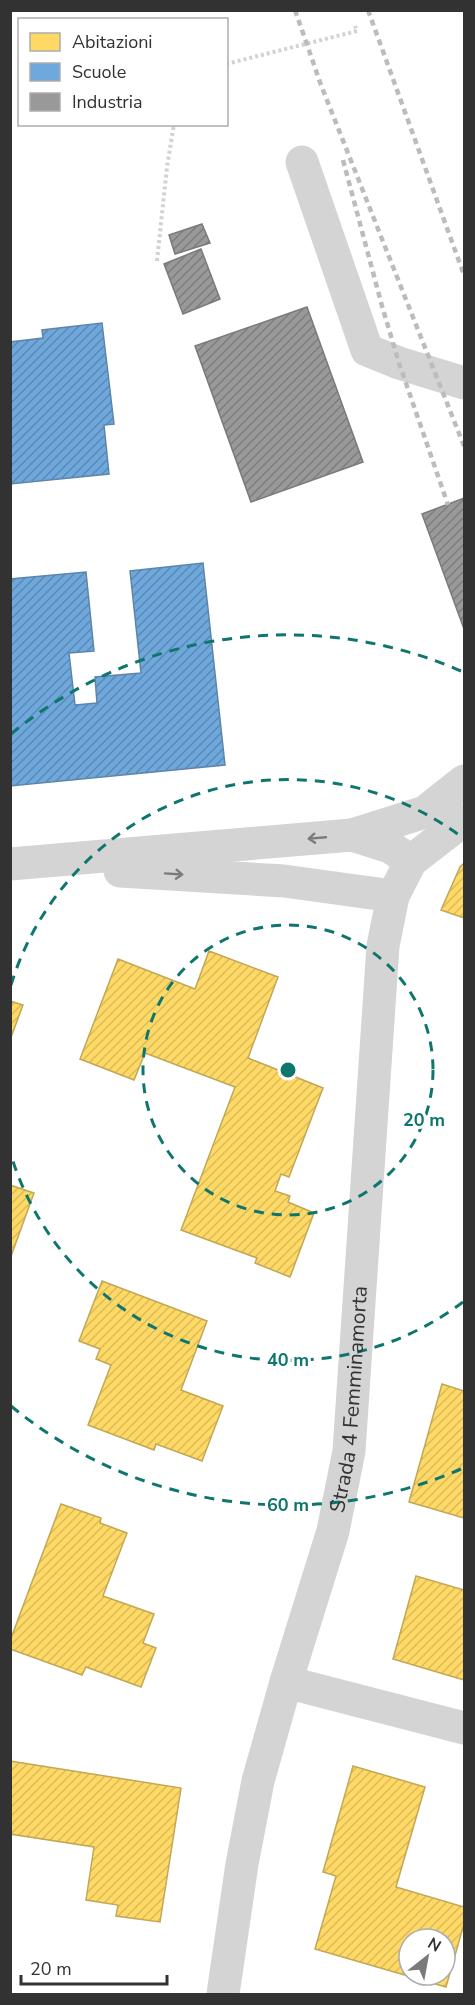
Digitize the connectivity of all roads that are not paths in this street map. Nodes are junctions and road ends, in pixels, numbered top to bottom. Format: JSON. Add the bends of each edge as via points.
{"nodes":[{"id":1,"x":302,"y":162,"type":"dead end"},
{"id":2,"x":465,"y":384,"type":"edge"},
{"id":3,"x":465,"y":781,"type":"edge"},
{"id":4,"x":425,"y":812,"type":"junction"},
{"id":5,"x":465,"y":820,"type":"edge"},
{"id":6,"x":352,"y":836,"type":"junction"},
{"id":7,"x":411,"y":861,"type":"junction"},
{"id":8,"x":10,"y":864,"type":"edge"},
{"id":9,"x":393,"y":896,"type":"junction"},
{"id":10,"x":286,"y":1682,"type":"junction"},
{"id":11,"x":465,"y":1728,"type":"edge"},
{"id":12,"x":223,"y":1995,"type":"edge"}],
"edges":[{"from":1,"to":2,"type":"street","via":[[367,350]]},
{"from":3,"to":4,"type":"street"},
{"from":4,"to":6,"type":"street"},
{"from":4,"to":7,"type":"street"},
{"from":5,"to":7,"type":"street","name":"Strada 4 Femminamorta"},
{"from":6,"to":7,"type":"street","via":[[390,847]]},
{"from":6,"to":8,"type":"street","one_way":true},
{"from":7,"to":9,"type":"street","name":"Strada 4 Femminamorta"},
{"from":8,"to":9,"type":"street","one_way":true,"via":[[284,881]]},
{"from":9,"to":10,"type":"street","name":"Strada 4 Femminamorta","via":[[383,946],[349,1452],[333,1531]]},
{"from":10,"to":11,"type":"street"},
{"from":10,"to":12,"type":"street","name":"Strada 4 Femminamorta","via":[[258,1781]]}]}
